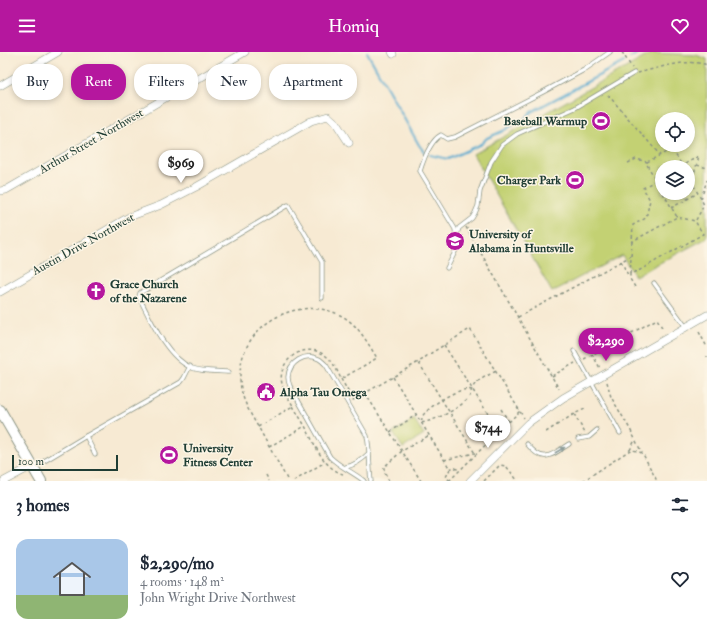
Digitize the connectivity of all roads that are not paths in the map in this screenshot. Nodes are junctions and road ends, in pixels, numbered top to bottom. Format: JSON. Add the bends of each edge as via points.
{"nodes":[{"id":1,"x":58,"y":52,"type":"edge"},
{"id":2,"x":245,"y":52,"type":"edge"},
{"id":3,"x":610,"y":52,"type":"edge"},
{"id":4,"x":634,"y":73,"type":"road end"},
{"id":5,"x":0,"y":86,"type":"edge"},
{"id":6,"x":349,"y":143,"type":"dead end"},
{"id":7,"x":0,"y":191,"type":"edge"},
{"id":8,"x":456,"y":237,"type":"junction"},
{"id":9,"x":447,"y":268,"type":"dead end"},
{"id":10,"x":654,"y":283,"type":"dead end"},
{"id":11,"x":0,"y":292,"type":"edge"},
{"id":12,"x":322,"y":298,"type":"dead end"},
{"id":13,"x":707,"y":316,"type":"edge"},
{"id":14,"x":686,"y":327,"type":"junction"},
{"id":15,"x":574,"y":351,"type":"dead end"},
{"id":16,"x":190,"y":366,"type":"junction"},
{"id":17,"x":229,"y":372,"type":"dead end"},
{"id":18,"x":591,"y":381,"type":"junction"},
{"id":19,"x":0,"y":410,"type":"edge"},
{"id":20,"x":597,"y":430,"type":"dead end"},
{"id":21,"x":620,"y":433,"type":"dead end"},
{"id":22,"x":86,"y":436,"type":"junction"},
{"id":23,"x":578,"y":439,"type":"dead end"},
{"id":24,"x":527,"y":444,"type":"dead end"},
{"id":25,"x":569,"y":444,"type":"dead end"},
{"id":26,"x":368,"y":452,"type":"junction"},
{"id":27,"x":96,"y":454,"type":"dead end"},
{"id":28,"x":32,"y":466,"type":"junction"},
{"id":29,"x":346,"y":468,"type":"junction"},
{"id":30,"x":4,"y":481,"type":"edge"},
{"id":31,"x":41,"y":481,"type":"edge"},
{"id":32,"x":364,"y":481,"type":"edge"},
{"id":33,"x":371,"y":481,"type":"edge"},
{"id":34,"x":470,"y":481,"type":"edge"}],
"edges":[{"from":1,"to":5,"type":"street"},
{"from":2,"to":7,"type":"street","name":"Arthur Street Northwest","via":[[6,190]]},
{"from":3,"to":8,"type":"lane","via":[[544,92],[455,137],[447,138],[441,135],[435,139],[422,162],[420,171],[456,229]]},
{"from":4,"to":8,"type":"lane","via":[[575,108],[517,134],[502,145],[490,162],[475,213],[459,228]]},
{"from":6,"to":11,"type":"street","name":"Austin Drive Northwest","via":[[336,123],[328,116],[311,121],[196,187],[161,205],[129,217]]},
{"from":8,"to":9,"type":"lane","via":[[455,252]]},
{"from":10,"to":14,"type":"lane"},
{"from":12,"to":16,"type":"lane","via":[[322,262],[288,205],[140,293],[139,297],[150,320],[170,351]]},
{"from":13,"to":14,"type":"street"},
{"from":14,"to":18,"type":"street"},
{"from":15,"to":18,"type":"lane"},
{"from":16,"to":17,"type":"lane"},
{"from":16,"to":22,"type":"lane","via":[[181,382]]},
{"from":18,"to":21,"type":"lane"},
{"from":18,"to":34,"type":"street","via":[[528,423]]},
{"from":19,"to":28,"type":"main road"},
{"from":20,"to":23,"type":"lane","via":[[589,437]]},
{"from":22,"to":27,"type":"lane"},
{"from":22,"to":28,"type":"lane"},
{"from":24,"to":25,"type":"lane","one_way":true,"via":[[540,456],[548,456]]},
{"from":26,"to":29,"type":"lane","via":[[363,459]]},
{"from":26,"to":29,"type":"lane","via":[[366,436],[326,366],[311,356],[296,361],[290,368],[290,386],[330,457]]},
{"from":26,"to":33,"type":"lane"},
{"from":28,"to":30,"type":"street"},
{"from":28,"to":31,"type":"main road"},
{"from":29,"to":32,"type":"lane"}]}
